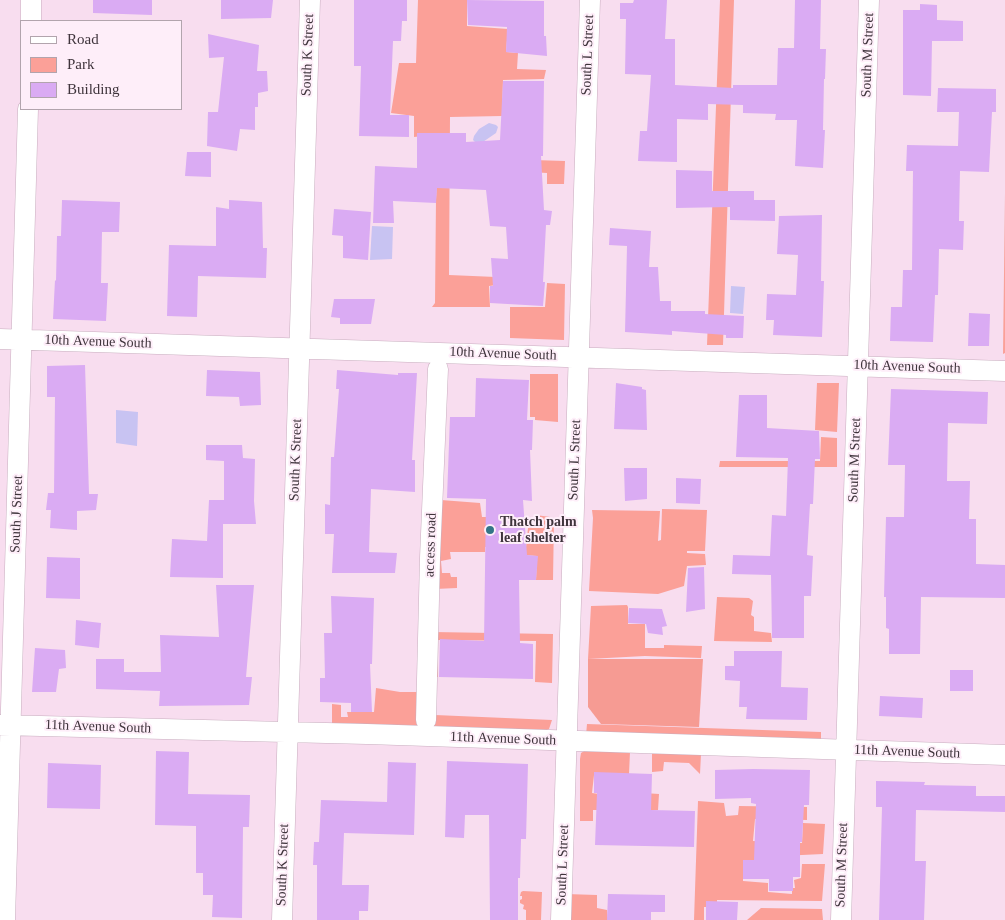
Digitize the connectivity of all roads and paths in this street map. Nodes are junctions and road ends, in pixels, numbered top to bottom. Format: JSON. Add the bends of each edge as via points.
{"nodes":[{"id":1,"x":31,"y":0,"type":"edge"},
{"id":2,"x":310,"y":0,"type":"edge"},
{"id":3,"x":590,"y":0,"type":"edge"},
{"id":4,"x":869,"y":0,"type":"edge"},
{"id":5,"x":31,"y":20,"type":"edge"},
{"id":6,"x":28,"y":110,"type":"edge"},
{"id":7,"x":0,"y":339,"type":"edge"},
{"id":8,"x":22,"y":340,"type":"junction"},
{"id":9,"x":299,"y":348,"type":"junction"},
{"id":10,"x":578,"y":357,"type":"junction"},
{"id":11,"x":858,"y":366,"type":"junction"},
{"id":12,"x":438,"y":369,"type":"dead end"},
{"id":13,"x":1005,"y":371,"type":"edge"},
{"id":14,"x":426,"y":720,"type":"dead end"},
{"id":15,"x":5,"y":725,"type":"edge"},
{"id":16,"x":287,"y":733,"type":"junction"},
{"id":17,"x":567,"y":742,"type":"junction"},
{"id":18,"x":846,"y":750,"type":"junction"},
{"id":19,"x":1005,"y":755,"type":"edge"},
{"id":20,"x":5,"y":920,"type":"edge"},
{"id":21,"x":282,"y":920,"type":"edge"},
{"id":22,"x":561,"y":920,"type":"edge"},
{"id":23,"x":841,"y":920,"type":"edge"}],
"edges":[{"from":1,"to":5,"type":"street"},
{"from":2,"to":9,"type":"street","name":"South K Street"},
{"from":3,"to":10,"type":"street","name":"South L Street"},
{"from":4,"to":11,"type":"street","name":"South M Street"},
{"from":6,"to":8,"type":"street","name":"South J Street"},
{"from":7,"to":8,"type":"street","name":"10th Avenue South"},
{"from":8,"to":9,"type":"street","name":"10th Avenue South"},
{"from":8,"to":15,"type":"street","name":"South J Street"},
{"from":9,"to":10,"type":"street","name":"10th Avenue South"},
{"from":9,"to":16,"type":"street","name":"South K Street"},
{"from":10,"to":11,"type":"street","name":"10th Avenue South"},
{"from":10,"to":17,"type":"street","name":"South L Street"},
{"from":11,"to":13,"type":"street","name":"10th Avenue South"},
{"from":11,"to":18,"type":"street","name":"South M Street"},
{"from":12,"to":14,"type":"street","name":"access road"},
{"from":15,"to":16,"type":"street","name":"11th Avenue South"},
{"from":15,"to":20,"type":"street","name":"South J Street"},
{"from":16,"to":17,"type":"street","name":"11th Avenue South"},
{"from":16,"to":21,"type":"street","name":"South K Street"},
{"from":17,"to":18,"type":"street","name":"11th Avenue South"},
{"from":17,"to":22,"type":"street","name":"South L Street"},
{"from":18,"to":19,"type":"street","name":"11th Avenue South"},
{"from":18,"to":23,"type":"street","name":"South M Street"}]}
